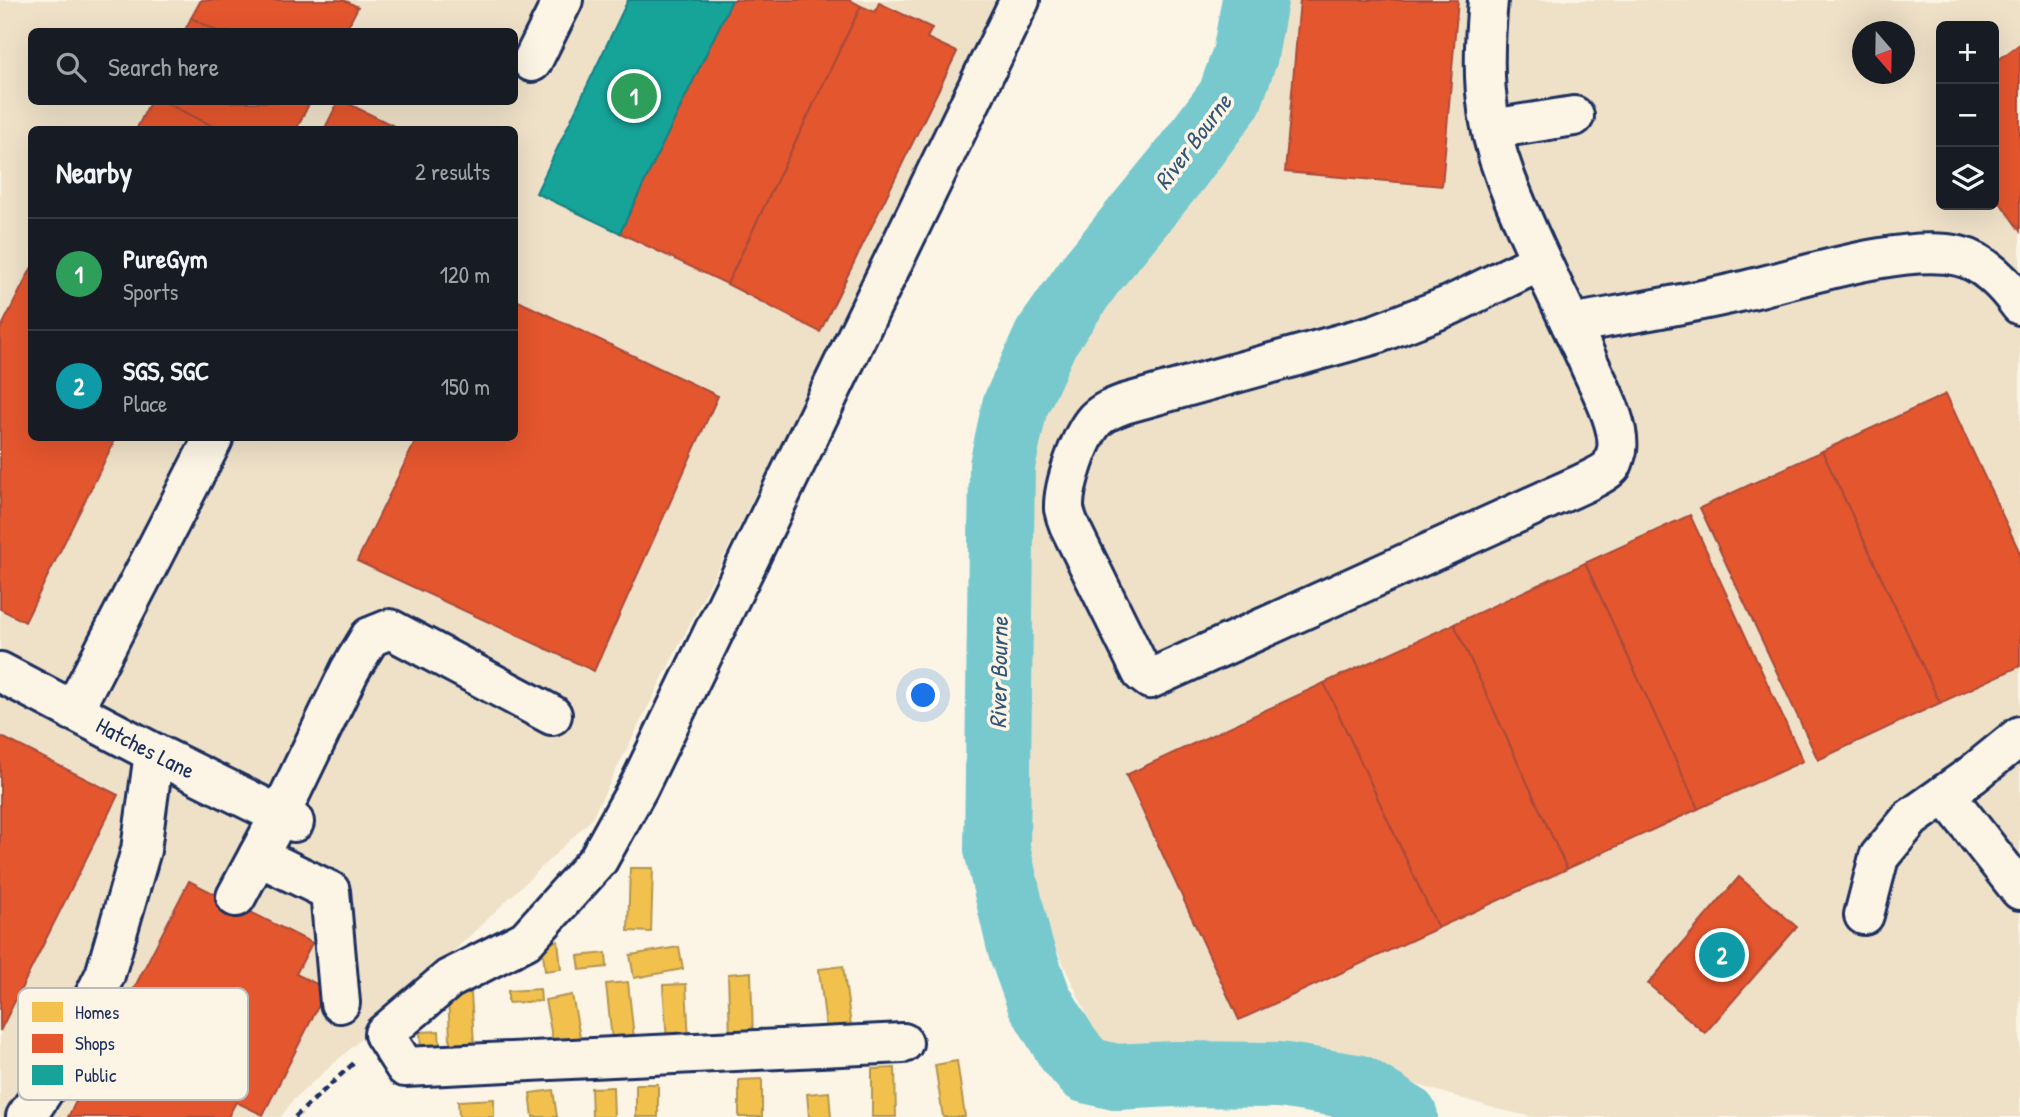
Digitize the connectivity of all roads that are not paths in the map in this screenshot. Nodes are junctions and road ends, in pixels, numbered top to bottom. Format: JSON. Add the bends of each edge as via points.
{"nodes":[{"id":1,"x":563,"y":0,"type":"edge"},
{"id":2,"x":1020,"y":0,"type":"edge"},
{"id":3,"x":1488,"y":0,"type":"edge"},
{"id":4,"x":531,"y":62,"type":"dead end"},
{"id":5,"x":1574,"y":116,"type":"dead end"},
{"id":6,"x":1492,"y":129,"type":"junction"},
{"id":7,"x":1541,"y":261,"type":"junction"},
{"id":8,"x":2020,"y":305,"type":"edge"},
{"id":9,"x":1571,"y":324,"type":"junction"},
{"id":10,"x":212,"y":441,"type":"edge"},
{"id":11,"x":0,"y":673,"type":"edge"},
{"id":12,"x":72,"y":711,"type":"junction"},
{"id":13,"x":552,"y":715,"type":"dead end"},
{"id":14,"x":2020,"y":736,"type":"edge"},
{"id":15,"x":154,"y":753,"type":"junction"},
{"id":16,"x":1945,"y":794,"type":"junction"},
{"id":17,"x":287,"y":818,"type":"junction"},
{"id":18,"x":258,"y":856,"type":"junction"},
{"id":19,"x":2020,"y":890,"type":"edge"},
{"id":20,"x":236,"y":897,"type":"dead end"},
{"id":21,"x":1864,"y":915,"type":"dead end"},
{"id":22,"x":98,"y":988,"type":"edge"},
{"id":23,"x":340,"y":1003,"type":"dead end"},
{"id":24,"x":903,"y":1043,"type":"dead end"},
{"id":25,"x":37,"y":1100,"type":"edge"},
{"id":26,"x":26,"y":1117,"type":"edge"}],
"edges":[{"from":1,"to":4,"type":"lane"},
{"from":2,"to":24,"type":"lane","via":[[639,786],[598,860],[526,940],[449,979],[384,1034],[405,1067]]},
{"from":3,"to":6,"type":"lane","via":[[1484,93]]},
{"from":5,"to":6,"type":"lane"},
{"from":6,"to":7,"type":"lane","via":[[1505,177]]},
{"from":7,"to":9,"type":"lane"},
{"from":7,"to":9,"type":"lane","via":[[1451,305],[1376,334],[1124,404],[1095,420],[1084,435],[1067,483],[1064,509],[1142,673],[1150,679],[1612,466],[1616,431]]},
{"from":8,"to":9,"type":"lane","via":[[1985,268],[1961,256],[1921,254]]},
{"from":10,"to":12,"type":"lane"},
{"from":11,"to":12,"type":"lane","name":"Hatches Lane"},
{"from":12,"to":15,"type":"lane","name":"Hatches Lane"},
{"from":13,"to":17,"type":"lane","via":[[390,629],[370,637],[350,670]]},
{"from":14,"to":16,"type":"lane"},
{"from":15,"to":17,"type":"lane","name":"Hatches Lane"},
{"from":15,"to":22,"type":"lane","via":[[141,850]]},
{"from":16,"to":19,"type":"lane"},
{"from":16,"to":21,"type":"lane","via":[[1911,818],[1878,856]]},
{"from":17,"to":18,"type":"lane"},
{"from":18,"to":20,"type":"lane"},
{"from":18,"to":23,"type":"lane","via":[[330,891]]},
{"from":25,"to":26,"type":"lane"}]}
